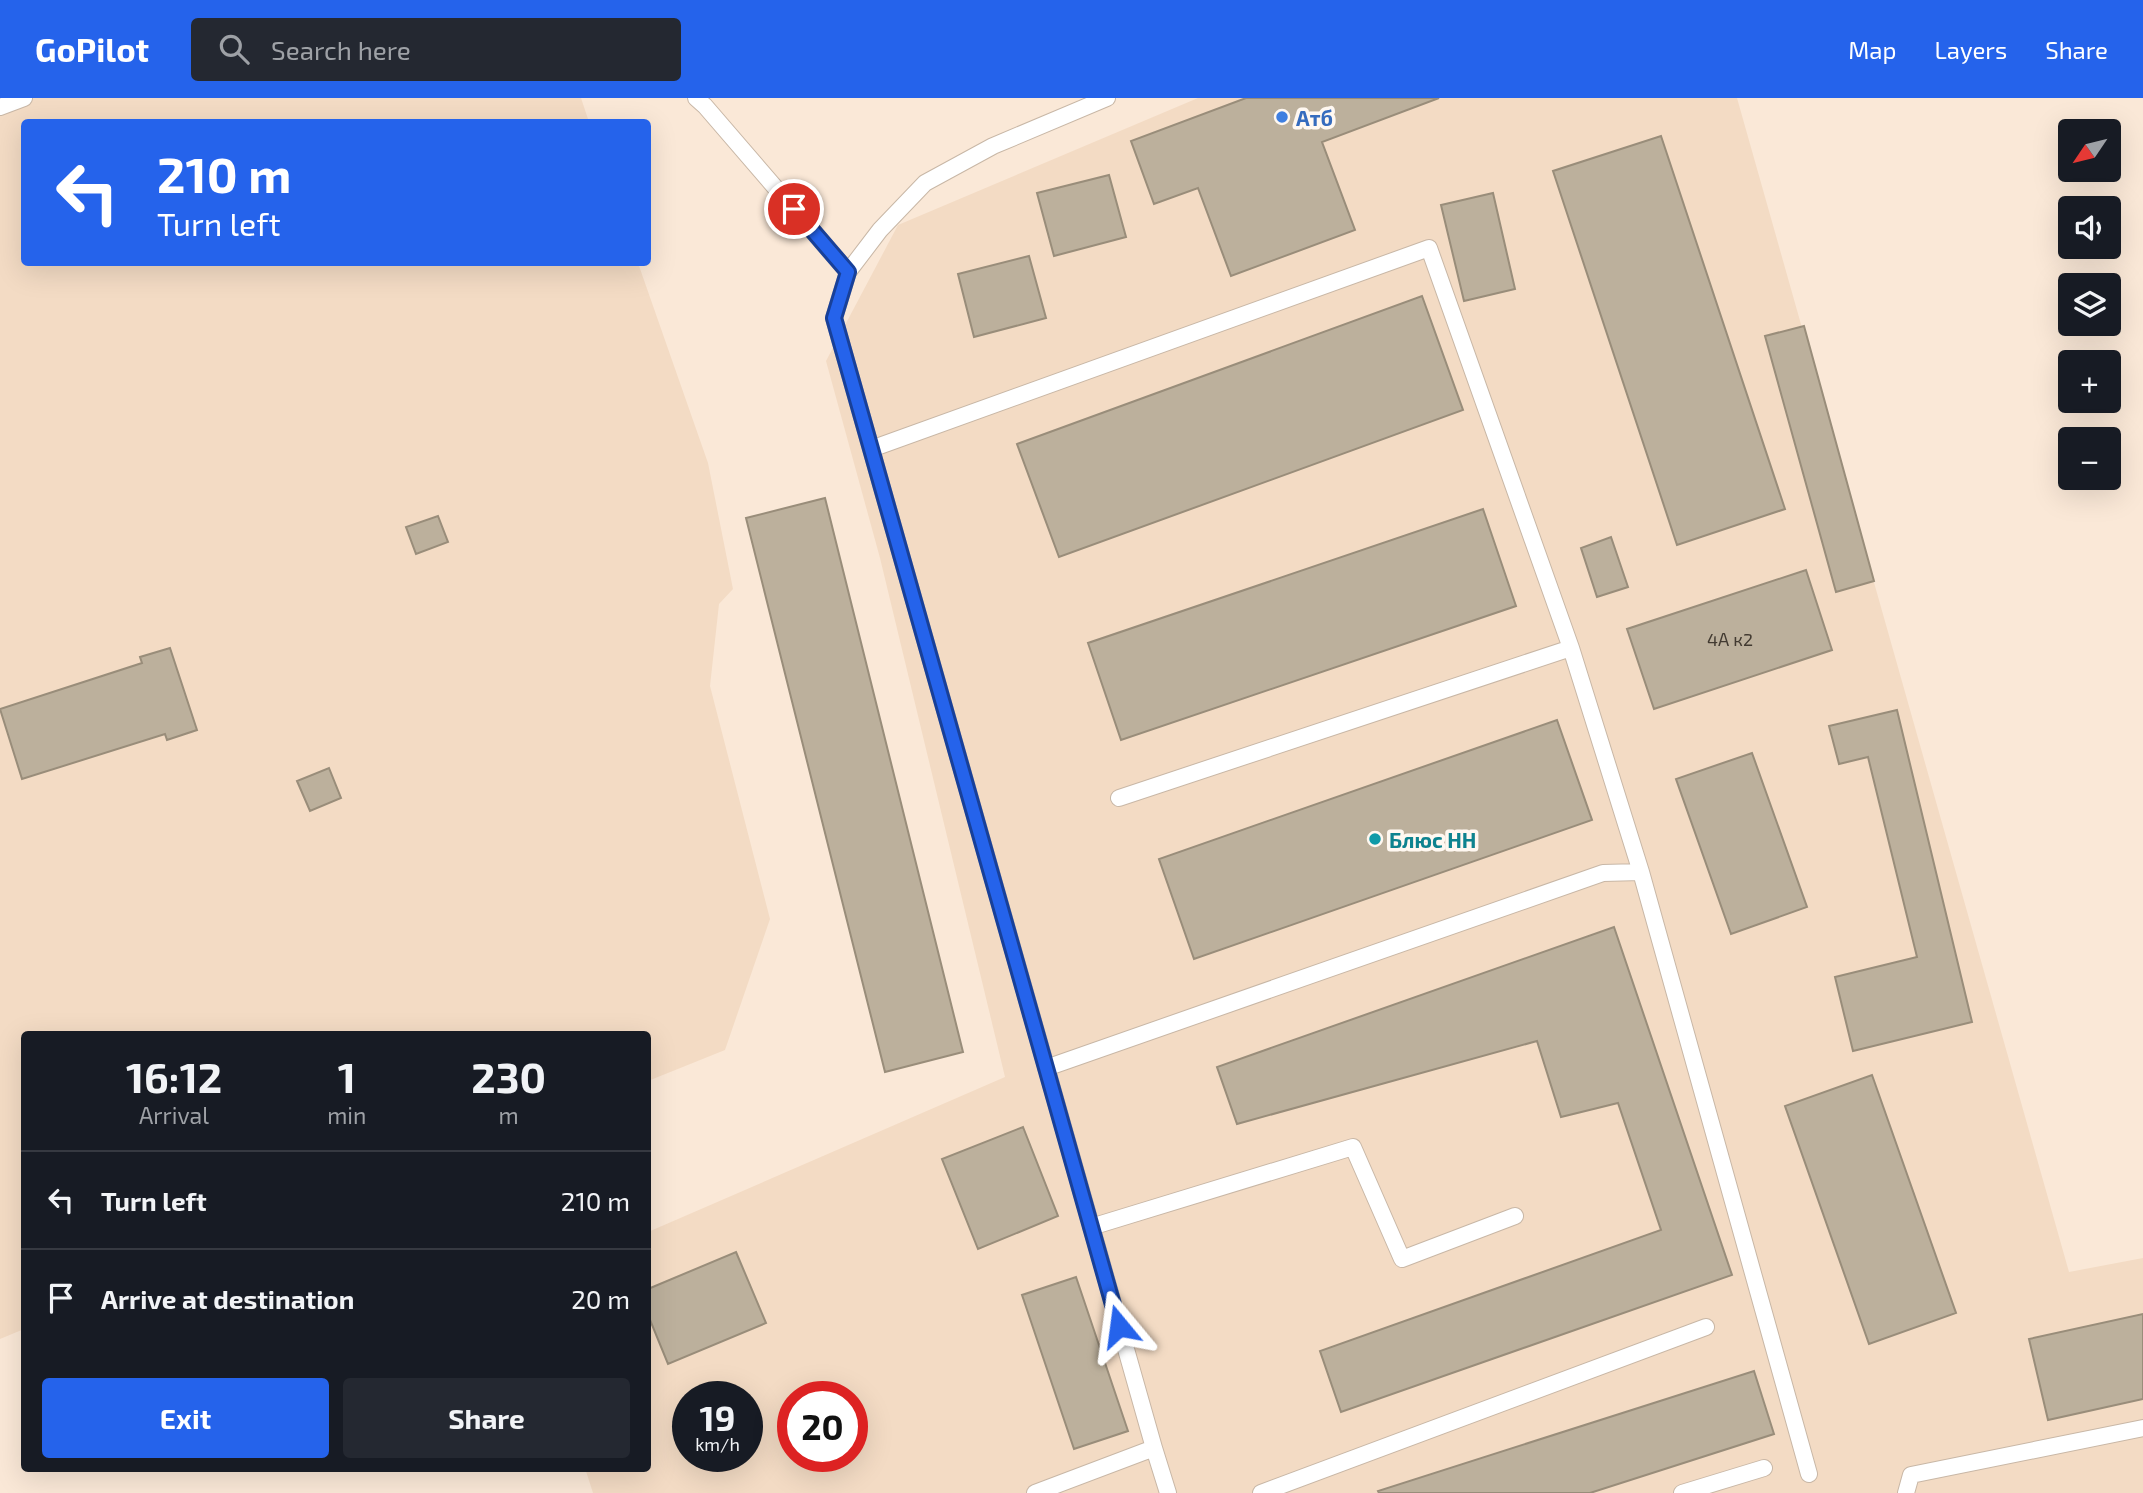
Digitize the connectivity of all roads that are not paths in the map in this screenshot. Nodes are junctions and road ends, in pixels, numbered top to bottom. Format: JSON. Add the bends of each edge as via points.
{"nodes":[{"id":1,"x":24,"y":98,"type":"edge"},
{"id":2,"x":696,"y":98,"type":"edge"},
{"id":3,"x":1107,"y":98,"type":"edge"},
{"id":4,"x":0,"y":107,"type":"edge"},
{"id":5,"x":848,"y":272,"type":"junction"},
{"id":6,"x":871,"y":449,"type":"junction"},
{"id":7,"x":1571,"y":648,"type":"junction"},
{"id":8,"x":1119,"y":798,"type":"dead end"},
{"id":9,"x":1641,"y":872,"type":"junction"},
{"id":10,"x":1046,"y":1068,"type":"junction"},
{"id":11,"x":1515,"y":1216,"type":"dead end"},
{"id":12,"x":1091,"y":1227,"type":"junction"},
{"id":13,"x":1706,"y":1326,"type":"dead end"},
{"id":14,"x":2143,"y":1428,"type":"edge"},
{"id":15,"x":1154,"y":1448,"type":"junction"},
{"id":16,"x":1764,"y":1468,"type":"dead end"},
{"id":17,"x":1809,"y":1474,"type":"dead end"},
{"id":18,"x":1035,"y":1493,"type":"edge"},
{"id":19,"x":1168,"y":1493,"type":"edge"},
{"id":20,"x":1261,"y":1493,"type":"edge"},
{"id":21,"x":1682,"y":1493,"type":"edge"},
{"id":22,"x":1906,"y":1493,"type":"edge"}],
"edges":[{"from":1,"to":4,"type":"lane"},
{"from":2,"to":5,"type":"lane"},
{"from":3,"to":5,"type":"lane","via":[[993,146],[925,183]]},
{"from":5,"to":6,"type":"lane","via":[[834,318]]},
{"from":6,"to":7,"type":"lane","via":[[1429,248]]},
{"from":6,"to":10,"type":"lane"},
{"from":7,"to":8,"type":"lane"},
{"from":7,"to":9,"type":"lane"},
{"from":9,"to":10,"type":"lane","via":[[1603,873]]},
{"from":9,"to":17,"type":"lane"},
{"from":10,"to":12,"type":"lane"},
{"from":11,"to":12,"type":"lane","via":[[1402,1259],[1353,1147]]},
{"from":12,"to":15,"type":"lane"},
{"from":13,"to":20,"type":"lane"},
{"from":14,"to":22,"type":"lane","via":[[1911,1475]]},
{"from":15,"to":18,"type":"lane"},
{"from":15,"to":19,"type":"lane"},
{"from":16,"to":21,"type":"lane"}]}
